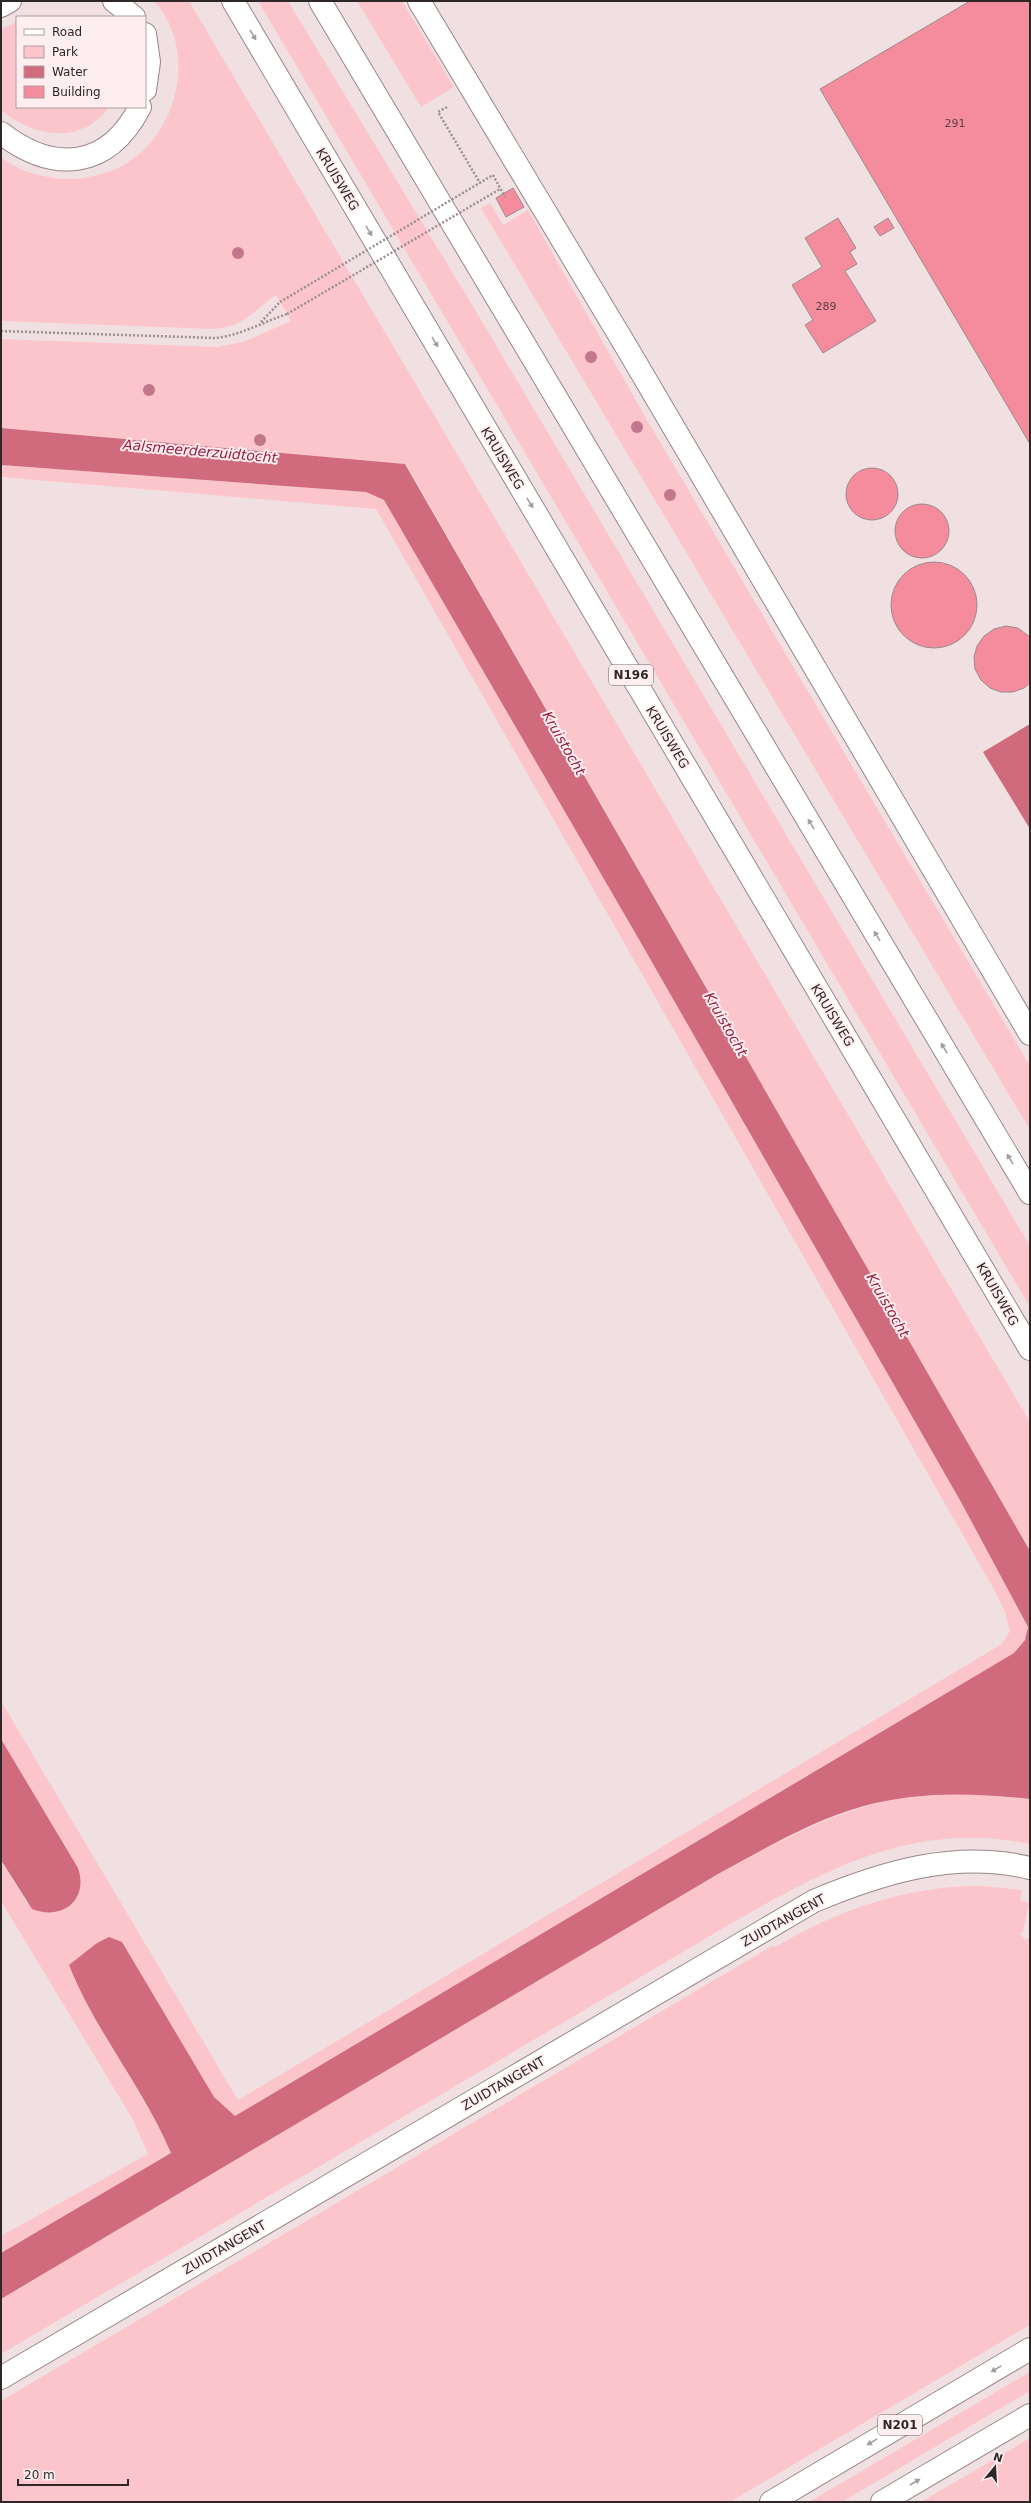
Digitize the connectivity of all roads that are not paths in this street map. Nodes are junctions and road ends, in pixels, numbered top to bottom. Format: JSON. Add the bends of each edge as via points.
{"nodes":[{"id":1,"x":10,"y":1,"type":"edge"},
{"id":2,"x":114,"y":1,"type":"edge"},
{"id":3,"x":233,"y":1,"type":"edge"},
{"id":4,"x":320,"y":1,"type":"edge"},
{"id":5,"x":419,"y":1,"type":"edge"},
{"id":6,"x":1,"y":6,"type":"edge"},
{"id":7,"x":133,"y":16,"type":"edge"},
{"id":8,"x":146,"y":41,"type":"edge"},
{"id":9,"x":146,"y":83,"type":"edge"},
{"id":10,"x":139,"y":108,"type":"edge"},
{"id":11,"x":1,"y":133,"type":"edge"},
{"id":12,"x":1030,"y":1034,"type":"edge"},
{"id":13,"x":1030,"y":1193,"type":"edge"},
{"id":14,"x":1030,"y":1349,"type":"edge"},
{"id":15,"x":1030,"y":1868,"type":"edge"},
{"id":16,"x":1030,"y":2349,"type":"edge"},
{"id":17,"x":1,"y":2378,"type":"edge"},
{"id":18,"x":1030,"y":2415,"type":"edge"},
{"id":19,"x":771,"y":2502,"type":"edge"},
{"id":20,"x":882,"y":2502,"type":"edge"}],
"edges":[{"from":1,"to":6,"type":"main road"},
{"from":2,"to":7,"type":"main road"},
{"from":3,"to":14,"type":"main road","name":"KRUISWEG","number":"N196","one_way":true},
{"from":13,"to":4,"type":"main road","one_way":true},
{"from":5,"to":12,"type":"main road","via":[[627,348]]},
{"from":8,"to":9,"type":"main road","via":[[149,62]]},
{"from":10,"to":11,"type":"main road","via":[[115,141],[104,150],[86,158],[66,160],[35,155]]},
{"from":15,"to":17,"type":"main road","name":"ZUIDTANGENT","via":[[966,1862],[917,1866],[870,1879],[814,1901]]},
{"from":16,"to":19,"type":"main road","number":"N201","one_way":true},
{"from":20,"to":18,"type":"main road","one_way":true}]}
